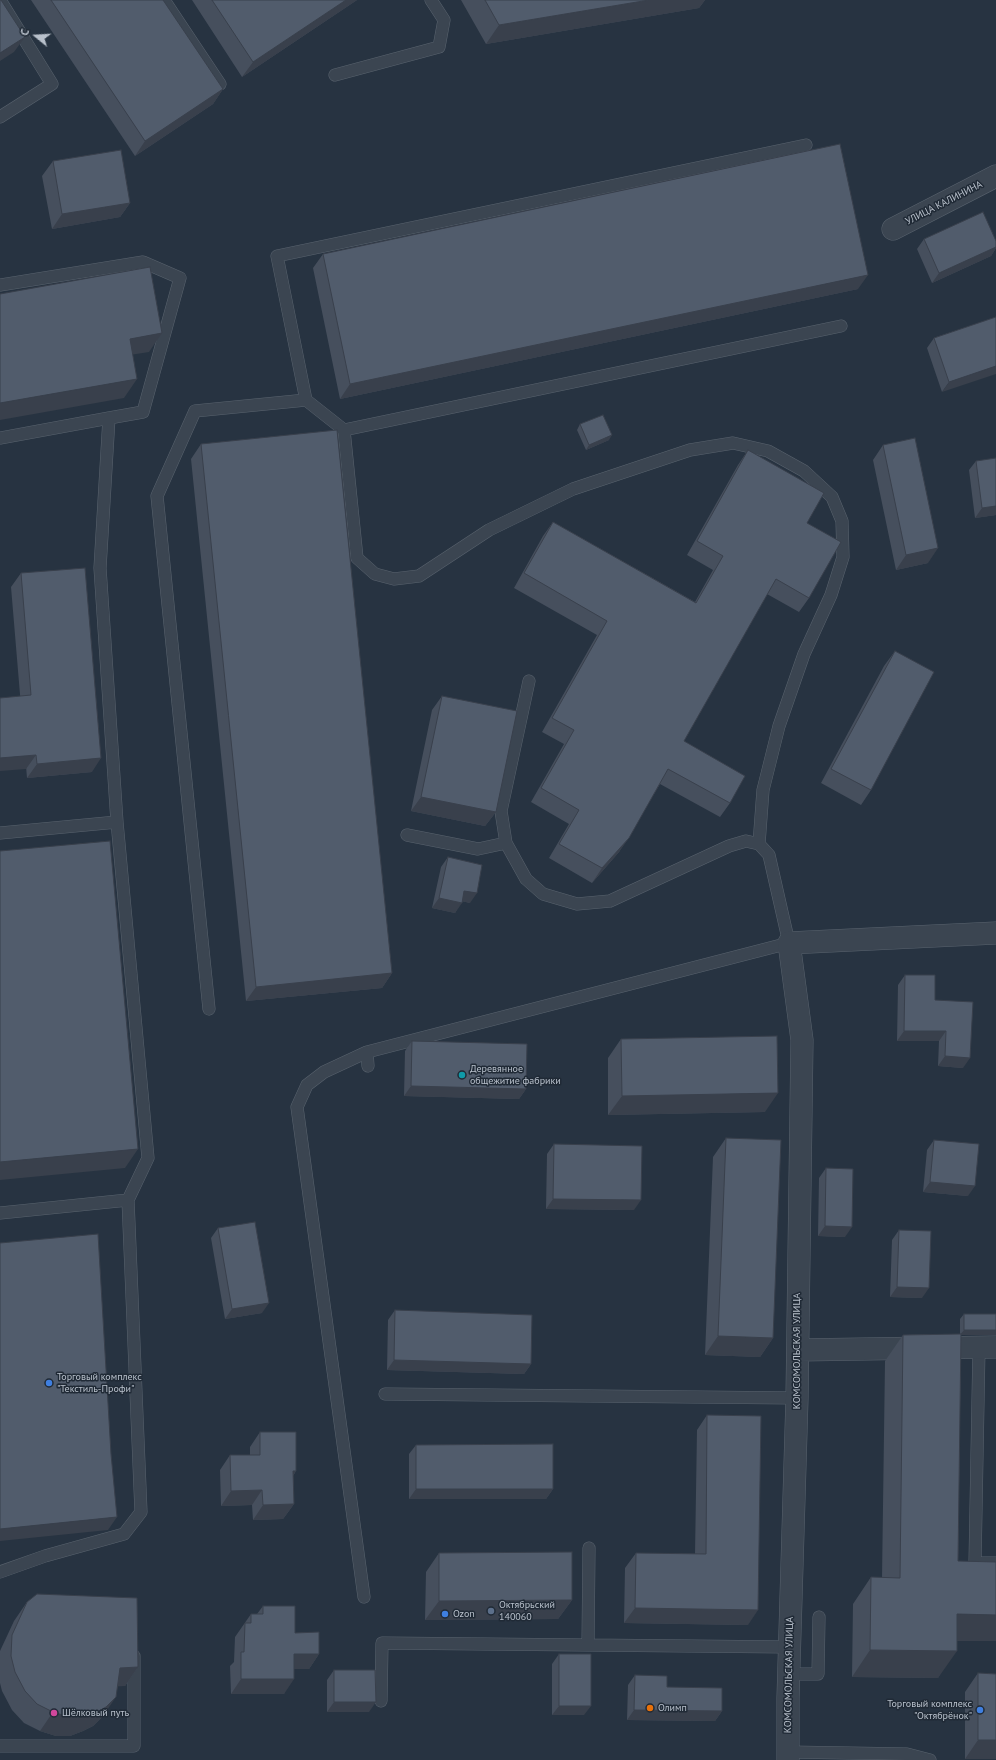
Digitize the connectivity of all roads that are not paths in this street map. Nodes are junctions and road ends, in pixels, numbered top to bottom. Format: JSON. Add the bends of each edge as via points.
{"nodes":[{"id":1,"x":0,"y":0,"type":"edge"},
{"id":2,"x":164,"y":0,"type":"edge"},
{"id":3,"x":431,"y":0,"type":"edge"},
{"id":4,"x":334,"y":75,"type":"dead end"},
{"id":5,"x":220,"y":84,"type":"edge"},
{"id":6,"x":0,"y":116,"type":"edge"},
{"id":7,"x":806,"y":145,"type":"dead end"},
{"id":8,"x":996,"y":176,"type":"edge"},
{"id":9,"x":893,"y":229,"type":"dead end"},
{"id":10,"x":0,"y":285,"type":"edge"},
{"id":11,"x":841,"y":326,"type":"dead end"},
{"id":12,"x":306,"y":400,"type":"junction"},
{"id":13,"x":109,"y":418,"type":"junction"},
{"id":14,"x":344,"y":430,"type":"junction"},
{"id":15,"x":0,"y":438,"type":"edge"},
{"id":16,"x":529,"y":681,"type":"dead end"},
{"id":17,"x":117,"y":822,"type":"junction"},
{"id":18,"x":0,"y":833,"type":"edge"},
{"id":19,"x":407,"y":835,"type":"dead end"},
{"id":20,"x":506,"y":843,"type":"junction"},
{"id":21,"x":759,"y":844,"type":"junction"},
{"id":22,"x":996,"y":933,"type":"edge"},
{"id":23,"x":789,"y":942,"type":"junction"},
{"id":24,"x":209,"y":1009,"type":"dead end"},
{"id":25,"x":367,"y":1052,"type":"junction"},
{"id":26,"x":368,"y":1066,"type":"dead end"},
{"id":27,"x":128,"y":1200,"type":"junction"},
{"id":28,"x":0,"y":1213,"type":"edge"},
{"id":29,"x":987,"y":1347,"type":"edge"},
{"id":30,"x":798,"y":1350,"type":"junction"},
{"id":31,"x":385,"y":1394,"type":"dead end"},
{"id":32,"x":797,"y":1398,"type":"junction"},
{"id":33,"x":589,"y":1548,"type":"dead end"},
{"id":34,"x":996,"y":1563,"type":"edge"},
{"id":35,"x":0,"y":1572,"type":"edge"},
{"id":36,"x":364,"y":1597,"type":"dead end"},
{"id":37,"x":819,"y":1617,"type":"dead end"},
{"id":38,"x":588,"y":1645,"type":"junction"},
{"id":39,"x":134,"y":1646,"type":"edge"},
{"id":40,"x":790,"y":1648,"type":"junction"},
{"id":41,"x":789,"y":1674,"type":"junction"},
{"id":42,"x":381,"y":1701,"type":"dead end"},
{"id":43,"x":0,"y":1746,"type":"edge"},
{"id":44,"x":788,"y":1756,"type":"edge"},
{"id":45,"x":930,"y":1760,"type":"edge"}],
"edges":[{"from":1,"to":6,"type":"lane","via":[[52,84]]},
{"from":2,"to":5,"type":"lane"},
{"from":3,"to":4,"type":"lane","via":[[444,20],[439,47]]},
{"from":7,"to":12,"type":"lane","via":[[276,256]]},
{"from":8,"to":9,"type":"street","name":"УЛИЦА КАЛИНИНА"},
{"from":10,"to":13,"type":"lane","via":[[143,262],[180,278],[143,412]]},
{"from":11,"to":14,"type":"lane"},
{"from":12,"to":14,"type":"lane"},
{"from":12,"to":24,"type":"lane","via":[[195,411],[157,496]]},
{"from":13,"to":15,"type":"lane"},
{"from":13,"to":17,"type":"lane","via":[[100,568]]},
{"from":14,"to":21,"type":"lane","via":[[357,558],[374,574],[394,579],[419,576],[489,530],[573,489],[690,450],[733,444],[768,451],[804,471],[832,497],[842,521],[843,557],[831,595],[804,654],[779,726],[763,790]]},
{"from":16,"to":20,"type":"lane","via":[[501,811]]},
{"from":17,"to":18,"type":"lane"},
{"from":17,"to":27,"type":"lane","via":[[148,1158]]},
{"from":19,"to":20,"type":"lane","via":[[478,849]]},
{"from":20,"to":21,"type":"lane","via":[[526,879],[543,894],[576,904],[610,901],[730,846],[746,841]]},
{"from":21,"to":23,"type":"lane","via":[[769,855]]},
{"from":22,"to":23,"type":"street"},
{"from":23,"to":25,"type":"lane"},
{"from":23,"to":30,"type":"street","name":"КОМСОМОЛЬСКАЯ УЛИЦА","via":[[802,1040]]},
{"from":25,"to":26,"type":"lane"},
{"from":25,"to":36,"type":"lane","via":[[324,1072],[307,1085],[297,1107]]},
{"from":27,"to":28,"type":"lane"},
{"from":27,"to":35,"type":"lane","via":[[141,1512],[124,1534],[45,1556]]},
{"from":29,"to":30,"type":"street"},
{"from":29,"to":34,"type":"lane","via":[[975,1563]]},
{"from":30,"to":32,"type":"street","name":"КОМСОМОЛЬСКАЯ УЛИЦА"},
{"from":31,"to":32,"type":"lane"},
{"from":32,"to":40,"type":"street","name":"КОМСОМОЛЬСКАЯ УЛИЦА"},
{"from":33,"to":38,"type":"lane"},
{"from":37,"to":41,"type":"lane","via":[[818,1674]]},
{"from":38,"to":40,"type":"lane"},
{"from":38,"to":42,"type":"lane","via":[[382,1643]]},
{"from":39,"to":43,"type":"lane","via":[[134,1746]]},
{"from":40,"to":41,"type":"street","name":"КОМСОМОЛЬСКАЯ УЛИЦА"},
{"from":41,"to":44,"type":"street","name":"КОМСОМОЛЬСКАЯ УЛИЦА"},
{"from":44,"to":45,"type":"lane","via":[[908,1754]]}]}
